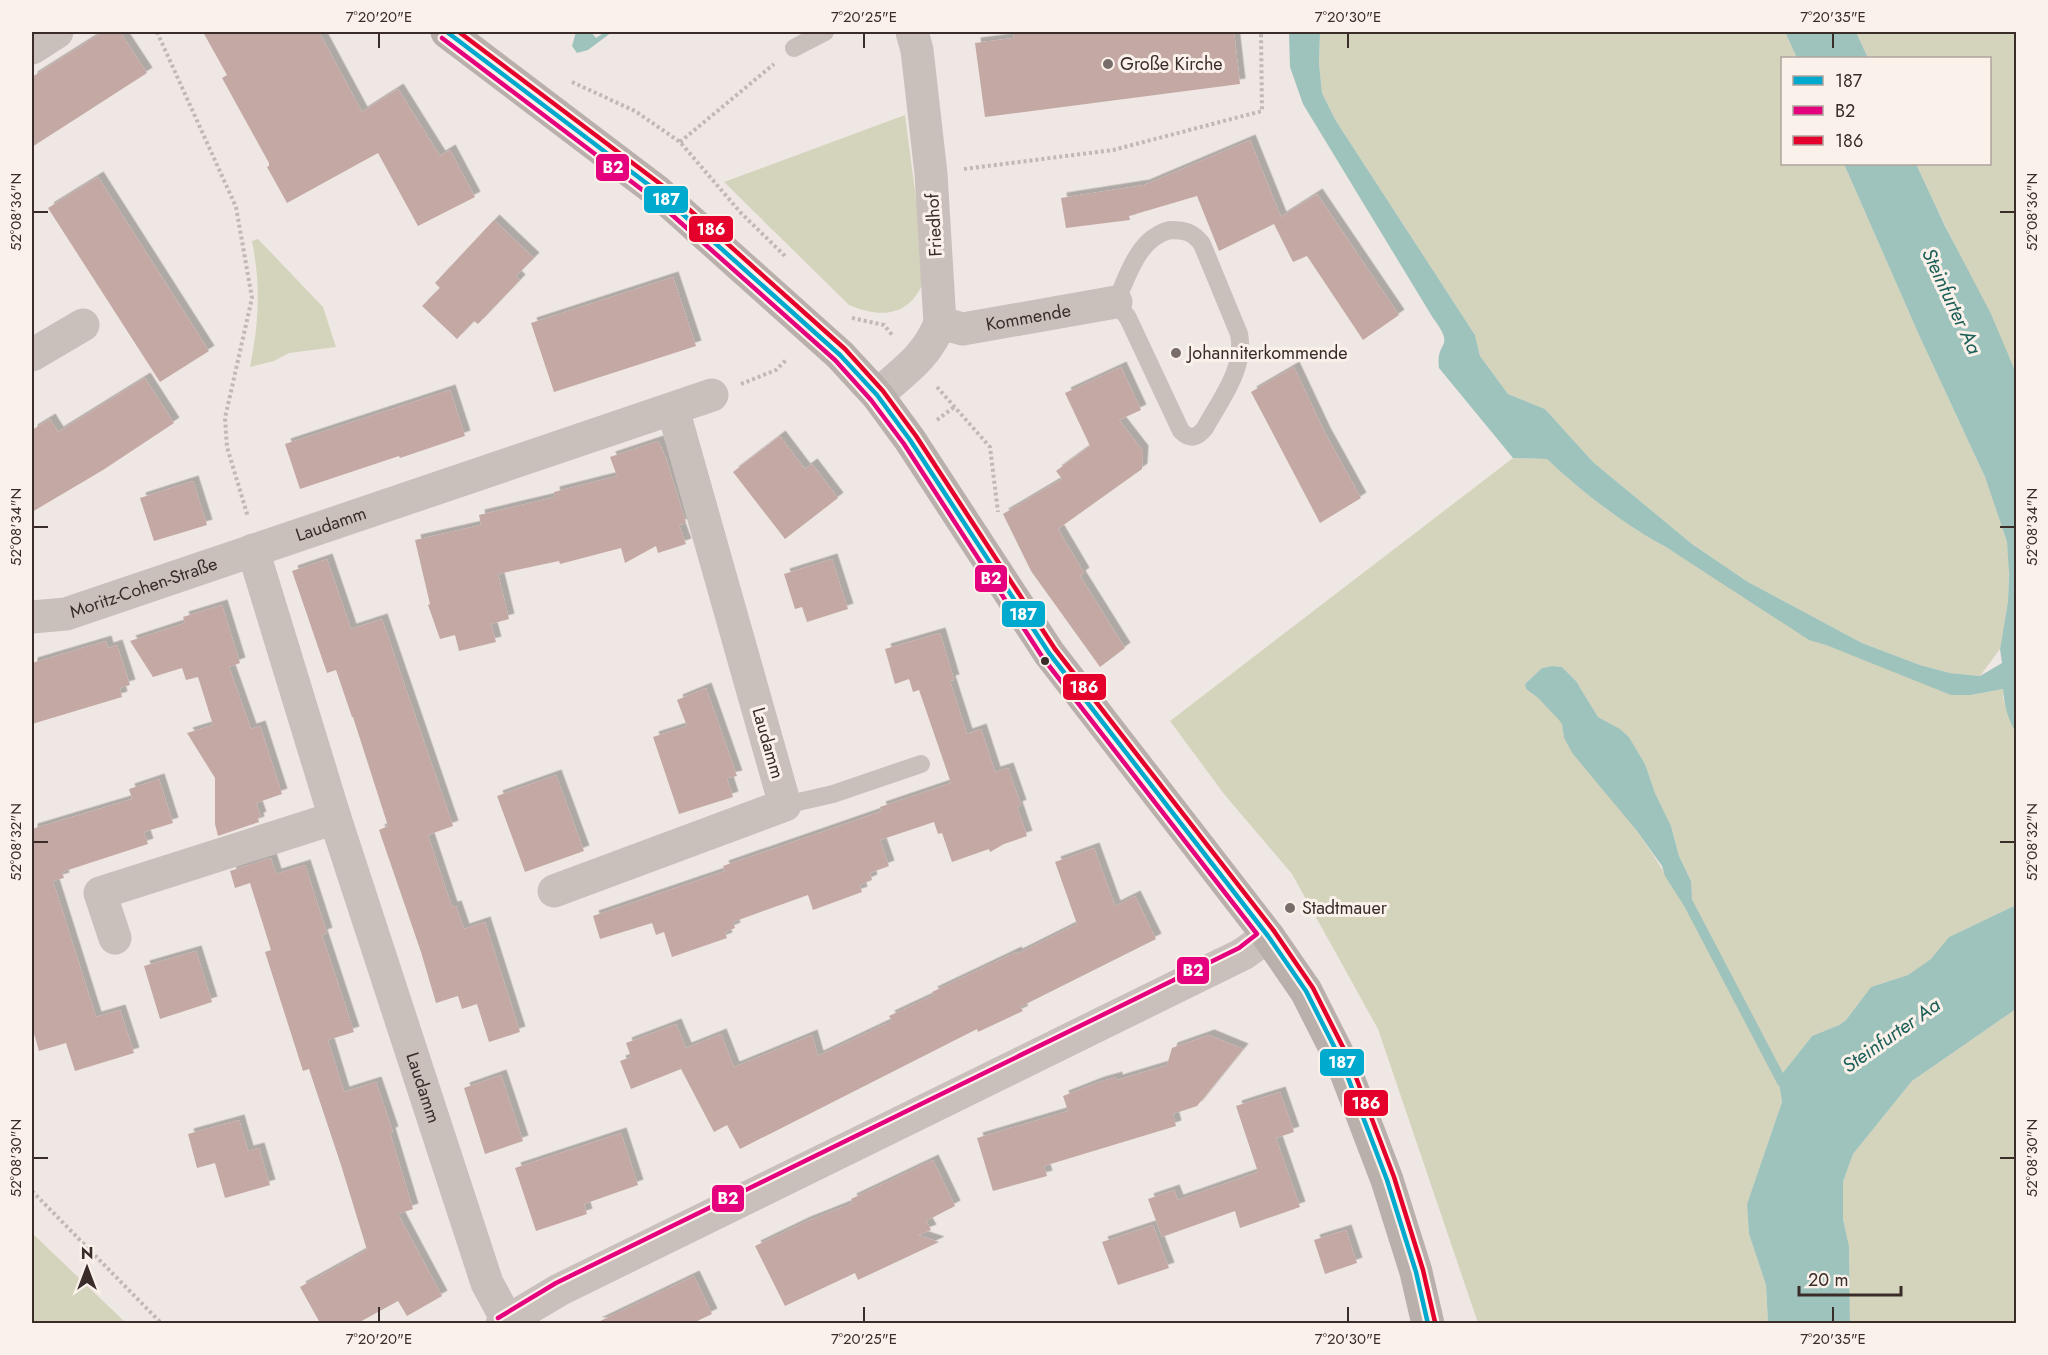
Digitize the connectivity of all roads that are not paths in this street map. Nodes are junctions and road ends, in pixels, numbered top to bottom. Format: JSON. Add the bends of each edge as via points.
{"nodes":[{"id":1,"x":57,"y":32,"type":"edge"},
{"id":2,"x":447,"y":32,"type":"edge"},
{"id":3,"x":825,"y":32,"type":"edge"},
{"id":4,"x":912,"y":32,"type":"edge"},
{"id":5,"x":32,"y":48,"type":"edge"},
{"id":6,"x":794,"y":48,"type":"road end"},
{"id":7,"x":1116,"y":302,"type":"junction"},
{"id":8,"x":940,"y":323,"type":"junction"},
{"id":9,"x":83,"y":325,"type":"dead end"},
{"id":10,"x":32,"y":355,"type":"edge"},
{"id":11,"x":712,"y":395,"type":"road end"},
{"id":12,"x":877,"y":395,"type":"junction"},
{"id":13,"x":673,"y":409,"type":"junction"},
{"id":14,"x":253,"y":550,"type":"junction"},
{"id":15,"x":32,"y":617,"type":"edge"},
{"id":16,"x":921,"y":764,"type":"dead end"},
{"id":17,"x":785,"y":805,"type":"junction"},
{"id":18,"x":335,"y":818,"type":"junction"},
{"id":19,"x":554,"y":891,"type":"dead end"},
{"id":20,"x":1268,"y":936,"type":"junction"},
{"id":21,"x":115,"y":938,"type":"dead end"},
{"id":22,"x":504,"y":1322,"type":"edge"},
{"id":23,"x":1428,"y":1323,"type":"edge"}],
"edges":[{"from":1,"to":5,"type":"street"},
{"from":2,"to":12,"type":"main road","via":[[658,192],[840,355]]},
{"from":3,"to":6,"type":"lane"},
{"from":4,"to":8,"type":"street","name":"Friedhof","via":[[931,174]]},
{"from":7,"to":7,"type":"lane","via":[[1134,263],[1152,237],[1170,230],[1196,235],[1241,347],[1234,373],[1199,435],[1185,436],[1181,431],[1128,318]]},
{"from":7,"to":8,"type":"street","name":"Kommende","via":[[963,328]]},
{"from":8,"to":12,"type":"street","via":[[933,340],[915,363]]},
{"from":9,"to":10,"type":"street"},
{"from":11,"to":13,"type":"street","name":"Laudamm"},
{"from":12,"to":20,"type":"main road","via":[[1049,652]]},
{"from":13,"to":14,"type":"street","name":"Laudamm"},
{"from":13,"to":17,"type":"street","name":"Laudamm"},
{"from":14,"to":15,"type":"street","name":"Moritz-Cohen-Straße","via":[[66,614]]},
{"from":14,"to":18,"type":"street","name":"Laudamm"},
{"from":16,"to":17,"type":"lane","via":[[832,794]]},
{"from":17,"to":19,"type":"street"},
{"from":18,"to":21,"type":"street","via":[[100,892]]},
{"from":18,"to":22,"type":"street","name":"Laudamm","via":[[487,1283]]},
{"from":20,"to":22,"type":"street","via":[[1243,954],[559,1290]]},
{"from":20,"to":23,"type":"main road","via":[[1306,991],[1342,1062],[1387,1180]]}]}
